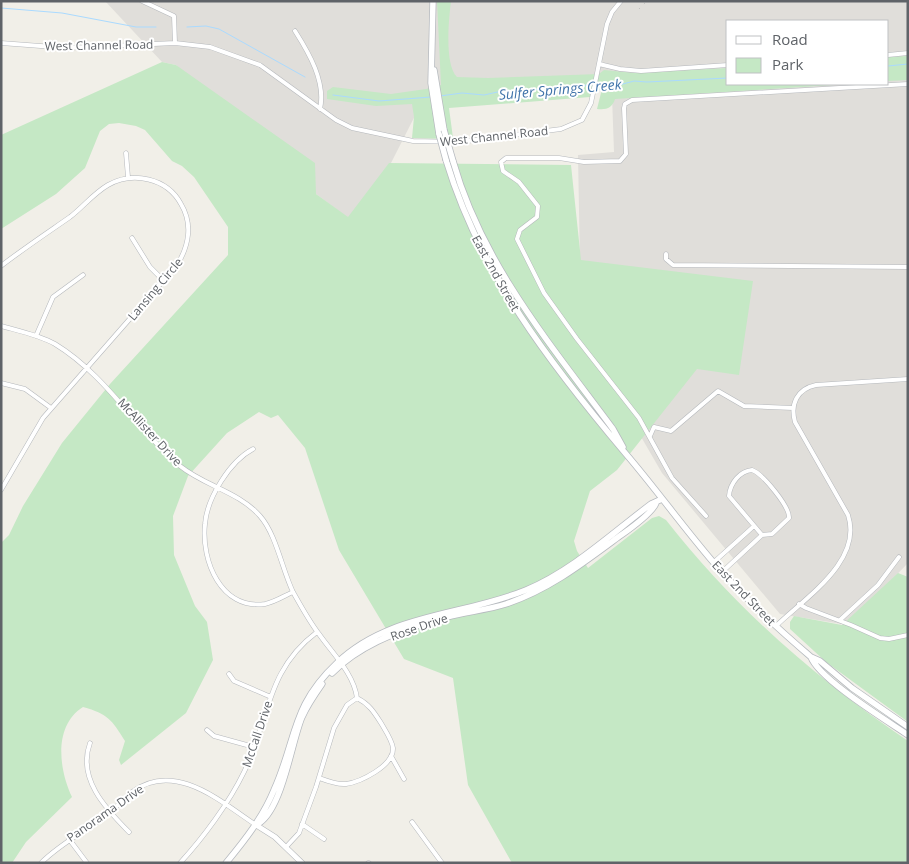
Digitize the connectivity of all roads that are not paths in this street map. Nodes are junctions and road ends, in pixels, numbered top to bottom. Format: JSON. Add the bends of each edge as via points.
{"nodes":[{"id":1,"x":142,"y":1,"type":"edge"},
{"id":2,"x":433,"y":1,"type":"edge"},
{"id":3,"x":621,"y":1,"type":"edge"},
{"id":4,"x":294,"y":31,"type":"dead end"},
{"id":5,"x":1,"y":43,"type":"edge"},
{"id":6,"x":175,"y":43,"type":"junction"},
{"id":7,"x":908,"y":53,"type":"edge"},
{"id":8,"x":889,"y":55,"type":"edge"},
{"id":9,"x":599,"y":64,"type":"junction"},
{"id":10,"x":726,"y":65,"type":"edge"},
{"id":11,"x":434,"y":83,"type":"junction"},
{"id":12,"x":908,"y":84,"type":"edge"},
{"id":13,"x":320,"y":109,"type":"junction"},
{"id":14,"x":441,"y":132,"type":"junction"},
{"id":15,"x":126,"y":152,"type":"dead end"},
{"id":16,"x":128,"y":177,"type":"junction"},
{"id":17,"x":132,"y":238,"type":"dead end"},
{"id":18,"x":666,"y":254,"type":"dead end"},
{"id":19,"x":1,"y":266,"type":"edge"},
{"id":20,"x":908,"y":267,"type":"edge"},
{"id":21,"x":83,"y":274,"type":"dead end"},
{"id":22,"x":163,"y":280,"type":"junction"},
{"id":23,"x":1,"y":326,"type":"edge"},
{"id":24,"x":36,"y":336,"type":"junction"},
{"id":25,"x":86,"y":368,"type":"junction"},
{"id":26,"x":908,"y":379,"type":"edge"},
{"id":27,"x":1,"y":382,"type":"edge"},
{"id":28,"x":51,"y":408,"type":"junction"},
{"id":29,"x":793,"y":408,"type":"junction"},
{"id":30,"x":650,"y":436,"type":"junction"},
{"id":31,"x":253,"y":449,"type":"dead end"},
{"id":32,"x":218,"y":489,"type":"junction"},
{"id":33,"x":1,"y":490,"type":"edge"},
{"id":34,"x":662,"y":499,"type":"junction"},
{"id":35,"x":706,"y":516,"type":"dead end"},
{"id":36,"x":754,"y":526,"type":"junction"},
{"id":37,"x":762,"y":535,"type":"junction"},
{"id":38,"x":899,"y":557,"type":"dead end"},
{"id":39,"x":714,"y":562,"type":"junction"},
{"id":40,"x":722,"y":572,"type":"junction"},
{"id":41,"x":293,"y":592,"type":"junction"},
{"id":42,"x":799,"y":604,"type":"junction"},
{"id":43,"x":840,"y":620,"type":"junction"},
{"id":44,"x":776,"y":626,"type":"junction"},
{"id":45,"x":317,"y":632,"type":"junction"},
{"id":46,"x":908,"y":635,"type":"edge"},
{"id":47,"x":811,"y":658,"type":"junction"},
{"id":48,"x":340,"y":663,"type":"junction"},
{"id":49,"x":229,"y":674,"type":"dead end"},
{"id":50,"x":271,"y":697,"type":"junction"},
{"id":51,"x":357,"y":698,"type":"junction"},
{"id":52,"x":908,"y":727,"type":"edge"},
{"id":53,"x":207,"y":730,"type":"dead end"},
{"id":54,"x":908,"y":735,"type":"edge"},
{"id":55,"x":90,"y":743,"type":"dead end"},
{"id":56,"x":254,"y":747,"type":"junction"},
{"id":57,"x":392,"y":756,"type":"junction"},
{"id":58,"x":319,"y":778,"type":"junction"},
{"id":59,"x":404,"y":779,"type":"dead end"},
{"id":60,"x":224,"y":804,"type":"junction"},
{"id":61,"x":110,"y":812,"type":"junction"},
{"id":62,"x":412,"y":822,"type":"dead end"},
{"id":63,"x":302,"y":824,"type":"junction"},
{"id":64,"x":256,"y":825,"type":"junction"},
{"id":65,"x":129,"y":832,"type":"dead end"},
{"id":66,"x":69,"y":839,"type":"junction"},
{"id":67,"x":324,"y":839,"type":"dead end"},
{"id":68,"x":286,"y":847,"type":"junction"},
{"id":69,"x":41,"y":863,"type":"edge"},
{"id":70,"x":87,"y":863,"type":"edge"},
{"id":71,"x":180,"y":863,"type":"edge"},
{"id":72,"x":226,"y":863,"type":"edge"},
{"id":73,"x":302,"y":863,"type":"edge"},
{"id":74,"x":442,"y":863,"type":"edge"}],
"edges":[{"from":1,"to":6,"type":"street","via":[[174,16]]},
{"from":2,"to":11,"type":"main road","name":"East 2nd Street"},
{"from":3,"to":9,"type":"street","name":"West Channel Road","via":[[607,24]]},
{"from":4,"to":13,"type":"street","via":[[314,66],[321,86]]},
{"from":5,"to":6,"type":"street","name":"West Channel Road","via":[[67,48]]},
{"from":6,"to":13,"type":"street","name":"West Channel Road","via":[[210,47],[254,62]]},
{"from":7,"to":8,"type":"street"},
{"from":9,"to":10,"type":"street","via":[[641,71]]},
{"from":9,"to":13,"type":"street","name":"West Channel Road","via":[[585,116],[570,127],[460,142],[413,141],[343,125]]},
{"from":11,"to":14,"type":"main road","name":"East 2nd Street","via":[[441,107]]},
{"from":11,"to":14,"type":"main road","name":"East 2nd Street","via":[[434,112]]},
{"from":12,"to":30,"type":"street","via":[[632,100],[624,108],[626,154],[620,161],[506,158],[501,162],[503,171],[524,186],[539,211],[537,217],[518,234],[518,244],[544,293]]},
{"from":14,"to":34,"type":"main road","name":"East 2nd Street","bridge":true,"via":[[455,191],[509,300],[608,435]]},
{"from":15,"to":16,"type":"street"},
{"from":16,"to":19,"type":"street","via":[[107,185],[81,209]]},
{"from":16,"to":22,"type":"street","name":"Lansing Circle","via":[[151,180],[164,186],[181,203],[186,214],[188,240],[177,265]]},
{"from":17,"to":22,"type":"street","via":[[150,267]]},
{"from":18,"to":20,"type":"street","via":[[666,260],[672,264]]},
{"from":21,"to":24,"type":"street","via":[[53,297]]},
{"from":22,"to":25,"type":"street","name":"Lansing Circle"},
{"from":23,"to":24,"type":"street","name":"McAllister Drive"},
{"from":24,"to":25,"type":"street","name":"McAllister Drive","via":[[56,345]]},
{"from":25,"to":28,"type":"street","name":"Lansing Circle"},
{"from":25,"to":32,"type":"street","name":"McAllister Drive","via":[[172,459]]},
{"from":26,"to":29,"type":"street","via":[[811,386],[800,392]]},
{"from":27,"to":28,"type":"street","via":[[25,389]]},
{"from":28,"to":33,"type":"street","name":"Lansing Circle"},
{"from":29,"to":30,"type":"street","via":[[744,406],[718,391],[671,431],[654,427]]},
{"from":29,"to":42,"type":"street","via":[[798,430],[848,515],[852,532],[840,565]]},
{"from":30,"to":35,"type":"street","via":[[672,478]]},
{"from":31,"to":32,"type":"street","via":[[235,461]]},
{"from":32,"to":41,"type":"street","name":"McAllister Drive","via":[[243,500],[262,518]]},
{"from":32,"to":41,"type":"street","via":[[208,512],[204,536],[211,570],[219,585],[229,595],[250,604],[271,602]]},
{"from":34,"to":39,"type":"main road","name":"East 2nd Street"},
{"from":34,"to":48,"type":"main road","name":"Rose Drive","via":[[542,583],[504,599],[404,624],[367,641]]},
{"from":36,"to":37,"type":"street"},
{"from":36,"to":37,"type":"street","via":[[729,496],[735,480],[748,470],[761,476],[790,514],[772,534]]},
{"from":36,"to":39,"type":"street"},
{"from":37,"to":40,"type":"street"},
{"from":38,"to":43,"type":"street","via":[[878,584]]},
{"from":39,"to":40,"type":"main road","name":"East 2nd Street"},
{"from":40,"to":44,"type":"main road","name":"East 2nd Street"},
{"from":41,"to":45,"type":"street","name":"McAllister Drive"},
{"from":42,"to":43,"type":"street"},
{"from":42,"to":44,"type":"street"},
{"from":43,"to":46,"type":"street","via":[[889,640]]},
{"from":44,"to":47,"type":"main road","name":"East 2nd Street"},
{"from":45,"to":48,"type":"street","name":"McAllister Drive"},
{"from":45,"to":50,"type":"street","name":"McCall Drive","via":[[293,653]]},
{"from":47,"to":52,"type":"main road","name":"East 2nd Street","via":[[820,661]]},
{"from":47,"to":54,"type":"main road","name":"East 2nd Street","via":[[814,666]]},
{"from":48,"to":51,"type":"street","name":"McAllister Drive","via":[[356,686]]},
{"from":48,"to":64,"type":"main road","name":"Rose Drive","via":[[315,686],[301,711],[276,785]]},
{"from":49,"to":50,"type":"street","via":[[234,681]]},
{"from":50,"to":56,"type":"street","name":"McCall Drive"},
{"from":51,"to":57,"type":"street","via":[[374,712],[393,748]]},
{"from":51,"to":58,"type":"street","via":[[347,705],[334,728]]},
{"from":53,"to":56,"type":"street","via":[[214,736]]},
{"from":55,"to":61,"type":"street","via":[[86,754],[89,777]]},
{"from":56,"to":60,"type":"street","name":"McCall Drive","via":[[245,771]]},
{"from":57,"to":58,"type":"street","via":[[375,771],[352,782],[340,784]]},
{"from":57,"to":59,"type":"street"},
{"from":58,"to":63,"type":"street"},
{"from":60,"to":61,"type":"street","name":"Panorama Drive","via":[[194,786],[178,781],[156,782],[132,792]]},
{"from":60,"to":64,"type":"street","name":"Panorama Drive"},
{"from":60,"to":71,"type":"street","name":"McCall Drive"},
{"from":61,"to":65,"type":"street"},
{"from":61,"to":66,"type":"street","name":"Panorama Drive"},
{"from":62,"to":74,"type":"street"},
{"from":63,"to":67,"type":"street"},
{"from":63,"to":68,"type":"street","via":[[295,839]]},
{"from":64,"to":68,"type":"street","name":"Panorama Drive"},
{"from":64,"to":72,"type":"main road","name":"Rose Drive"},
{"from":66,"to":69,"type":"street","name":"Panorama Drive"},
{"from":66,"to":70,"type":"street"},
{"from":68,"to":73,"type":"street","name":"Panorama Drive"}]}
